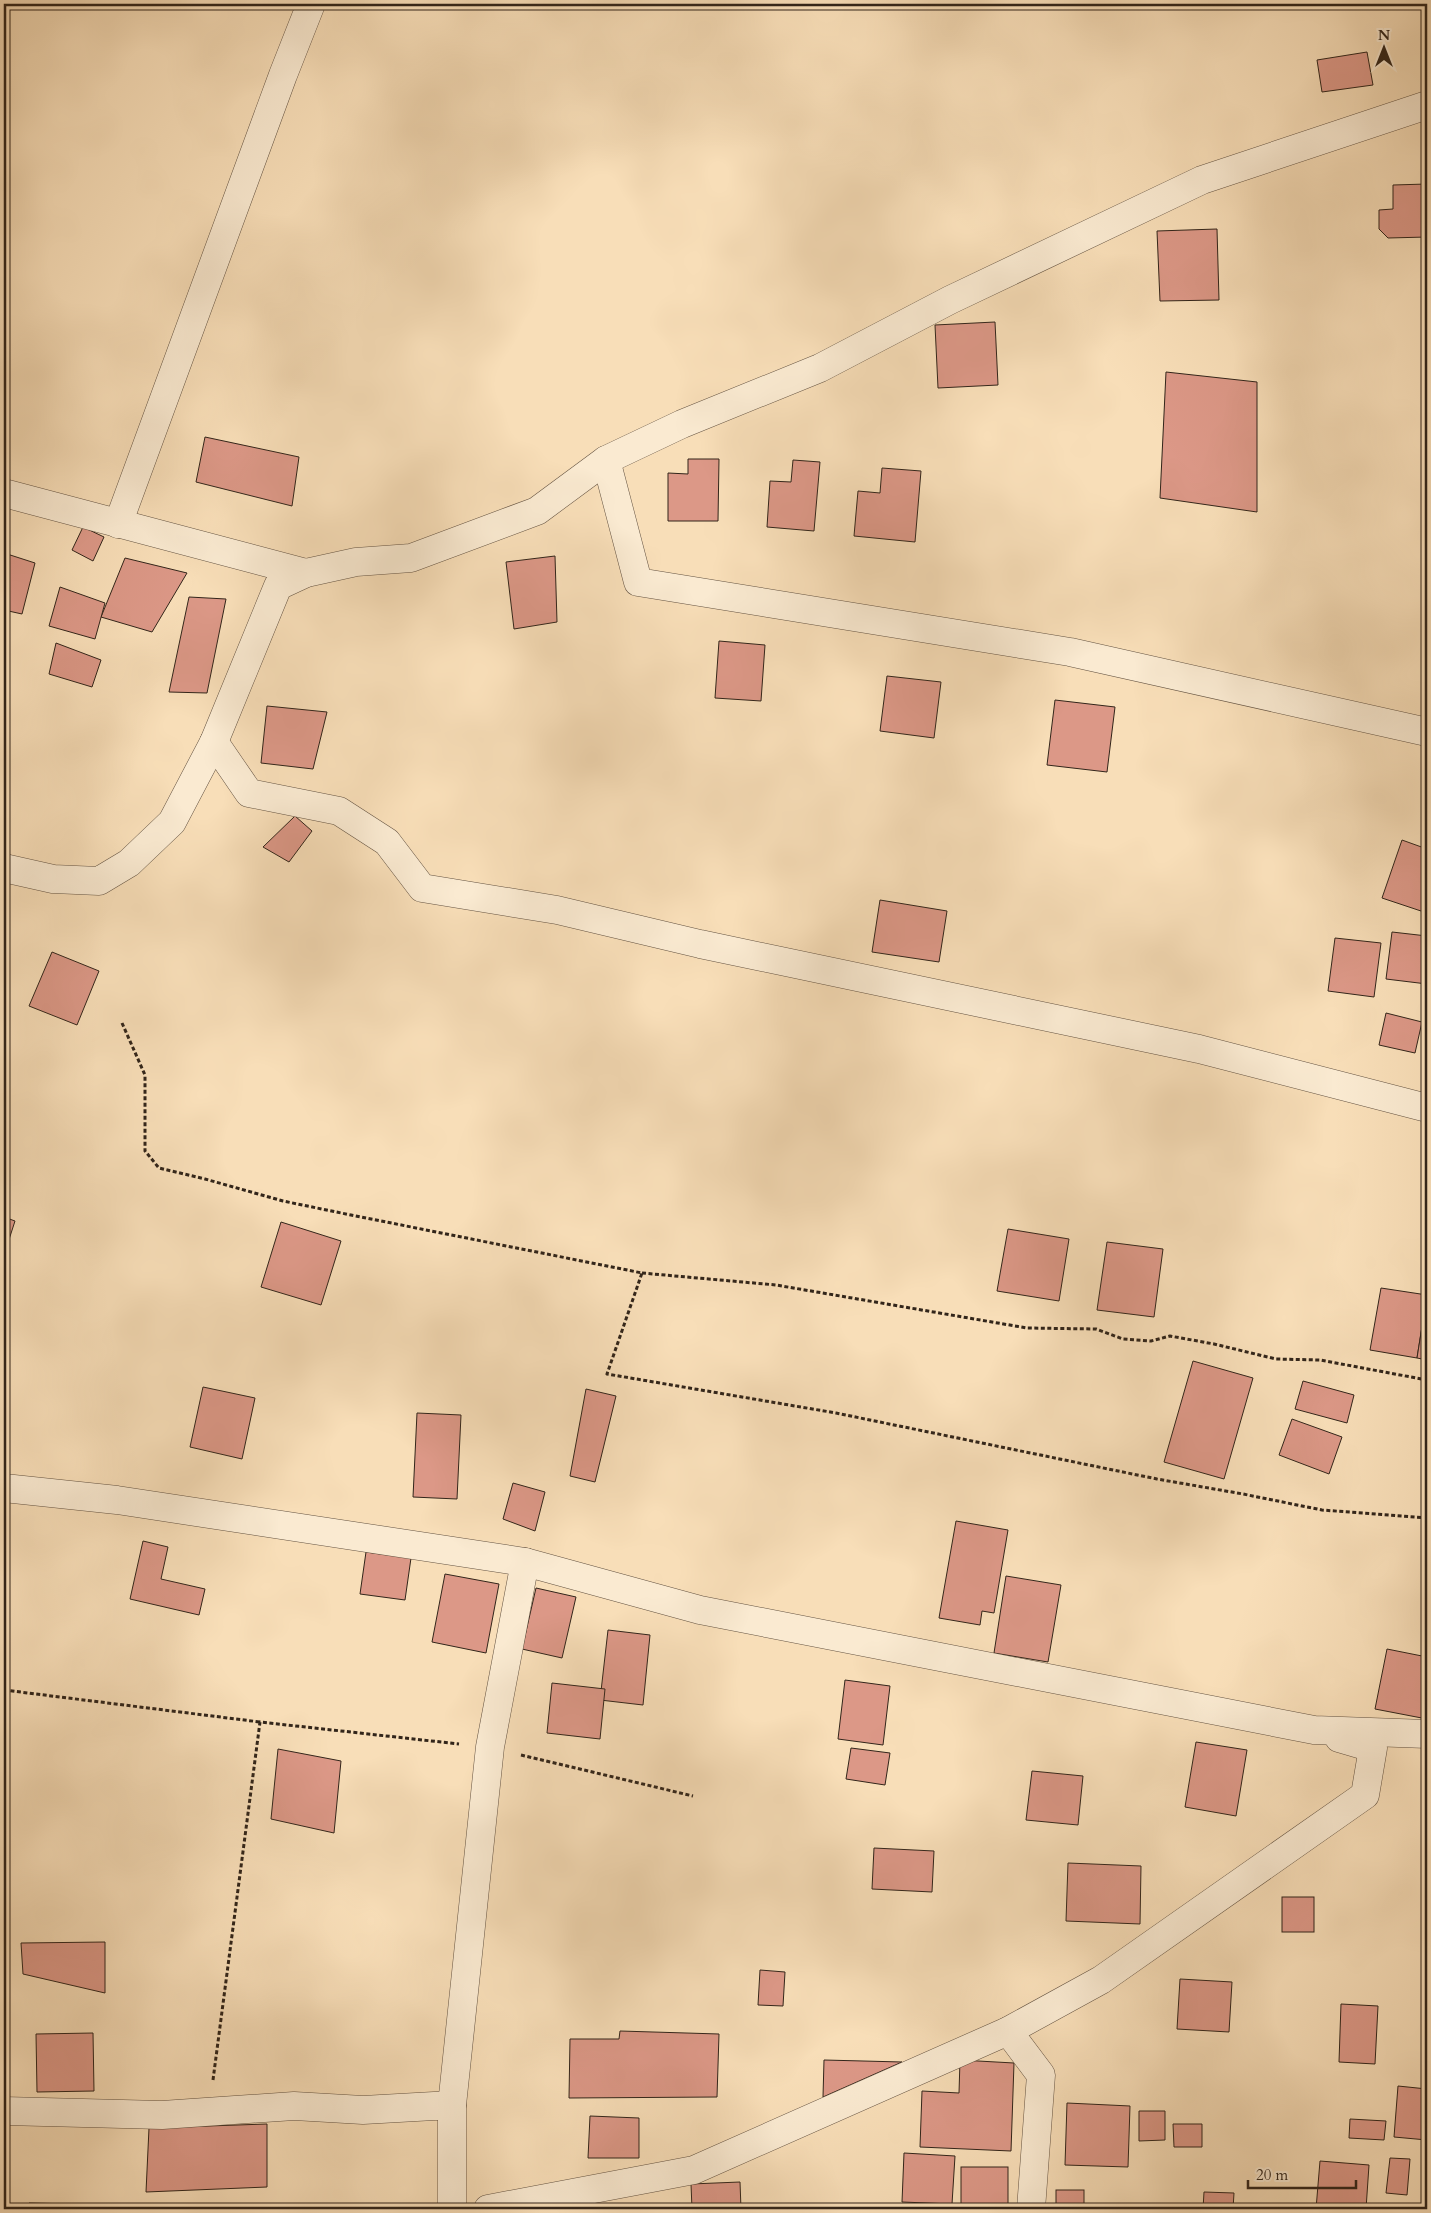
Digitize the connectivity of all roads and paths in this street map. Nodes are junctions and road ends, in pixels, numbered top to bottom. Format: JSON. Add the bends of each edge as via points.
{"nodes":[{"id":1,"x":311,"y":4,"type":"edge"},
{"id":2,"x":1427,"y":105,"type":"edge"},
{"id":3,"x":606,"y":460,"type":"junction"},
{"id":4,"x":4,"y":493,"type":"edge"},
{"id":5,"x":118,"y":524,"type":"junction"},
{"id":6,"x":306,"y":573,"type":"junction"},
{"id":7,"x":1427,"y":732,"type":"edge"},
{"id":8,"x":214,"y":742,"type":"junction"},
{"id":9,"x":4,"y":868,"type":"edge"},
{"id":10,"x":122,"y":1023,"type":"dead end"},
{"id":11,"x":1427,"y":1108,"type":"edge"},
{"id":12,"x":642,"y":1273,"type":"junction"},
{"id":13,"x":1427,"y":1380,"type":"edge"},
{"id":14,"x":4,"y":1488,"type":"edge"},
{"id":15,"x":1427,"y":1518,"type":"edge"},
{"id":16,"x":525,"y":1562,"type":"junction"},
{"id":17,"x":4,"y":1690,"type":"edge"},
{"id":18,"x":260,"y":1722,"type":"junction"},
{"id":19,"x":1314,"y":1730,"type":"junction"},
{"id":20,"x":1427,"y":1734,"type":"edge"},
{"id":21,"x":490,"y":1747,"type":"junction"},
{"id":22,"x":693,"y":1796,"type":"dead end"},
{"id":23,"x":1008,"y":2031,"type":"junction"},
{"id":24,"x":452,"y":2105,"type":"junction"},
{"id":25,"x":4,"y":2111,"type":"edge"},
{"id":26,"x":209,"y":2111,"type":"junction"},
{"id":27,"x":452,"y":2209,"type":"edge"},
{"id":28,"x":488,"y":2209,"type":"edge"},
{"id":29,"x":1031,"y":2209,"type":"edge"}],
"edges":[{"from":1,"to":5,"type":"street"},
{"from":2,"to":3,"type":"street","via":[[1202,180],[950,300],[820,368],[682,424]]},
{"from":3,"to":6,"type":"street","via":[[537,510],[510,521],[410,558],[356,562]]},
{"from":3,"to":7,"type":"street","via":[[638,582],[1070,652]]},
{"from":4,"to":5,"type":"street"},
{"from":5,"to":6,"type":"street"},
{"from":6,"to":8,"type":"street","via":[[278,586]]},
{"from":8,"to":9,"type":"street","via":[[172,822],[129,863],[99,881],[53,879]]},
{"from":8,"to":11,"type":"street","via":[[249,793],[339,812],[387,842],[422,888],[557,910],[700,944],[1199,1049]]},
{"from":10,"to":12,"type":"path","via":[[145,1075],[145,1150],[159,1168],[351,1216]]},
{"from":12,"to":13,"type":"path","via":[[776,1285],[1027,1328],[1096,1329],[1123,1339],[1151,1341],[1170,1336],[1276,1358],[1320,1360]]},
{"from":12,"to":15,"type":"path","via":[[607,1374],[836,1413],[1157,1480],[1322,1510]]},
{"from":14,"to":16,"type":"street","via":[[117,1500]]},
{"from":16,"to":19,"type":"street","via":[[700,1610]]},
{"from":16,"to":21,"type":"street"},
{"from":17,"to":18,"type":"path"},
{"from":18,"to":21,"type":"path"},
{"from":18,"to":26,"type":"path"},
{"from":19,"to":20,"type":"street"},
{"from":19,"to":23,"type":"street","via":[[1373,1748],[1365,1795],[1101,1980]]},
{"from":21,"to":22,"type":"path"},
{"from":21,"to":24,"type":"street"},
{"from":23,"to":28,"type":"street","via":[[694,2170]]},
{"from":23,"to":29,"type":"street","via":[[1041,2075]]},
{"from":24,"to":26,"type":"street","via":[[363,2110],[294,2106]]},
{"from":24,"to":27,"type":"street"},
{"from":25,"to":26,"type":"street","via":[[162,2115]]}]}
